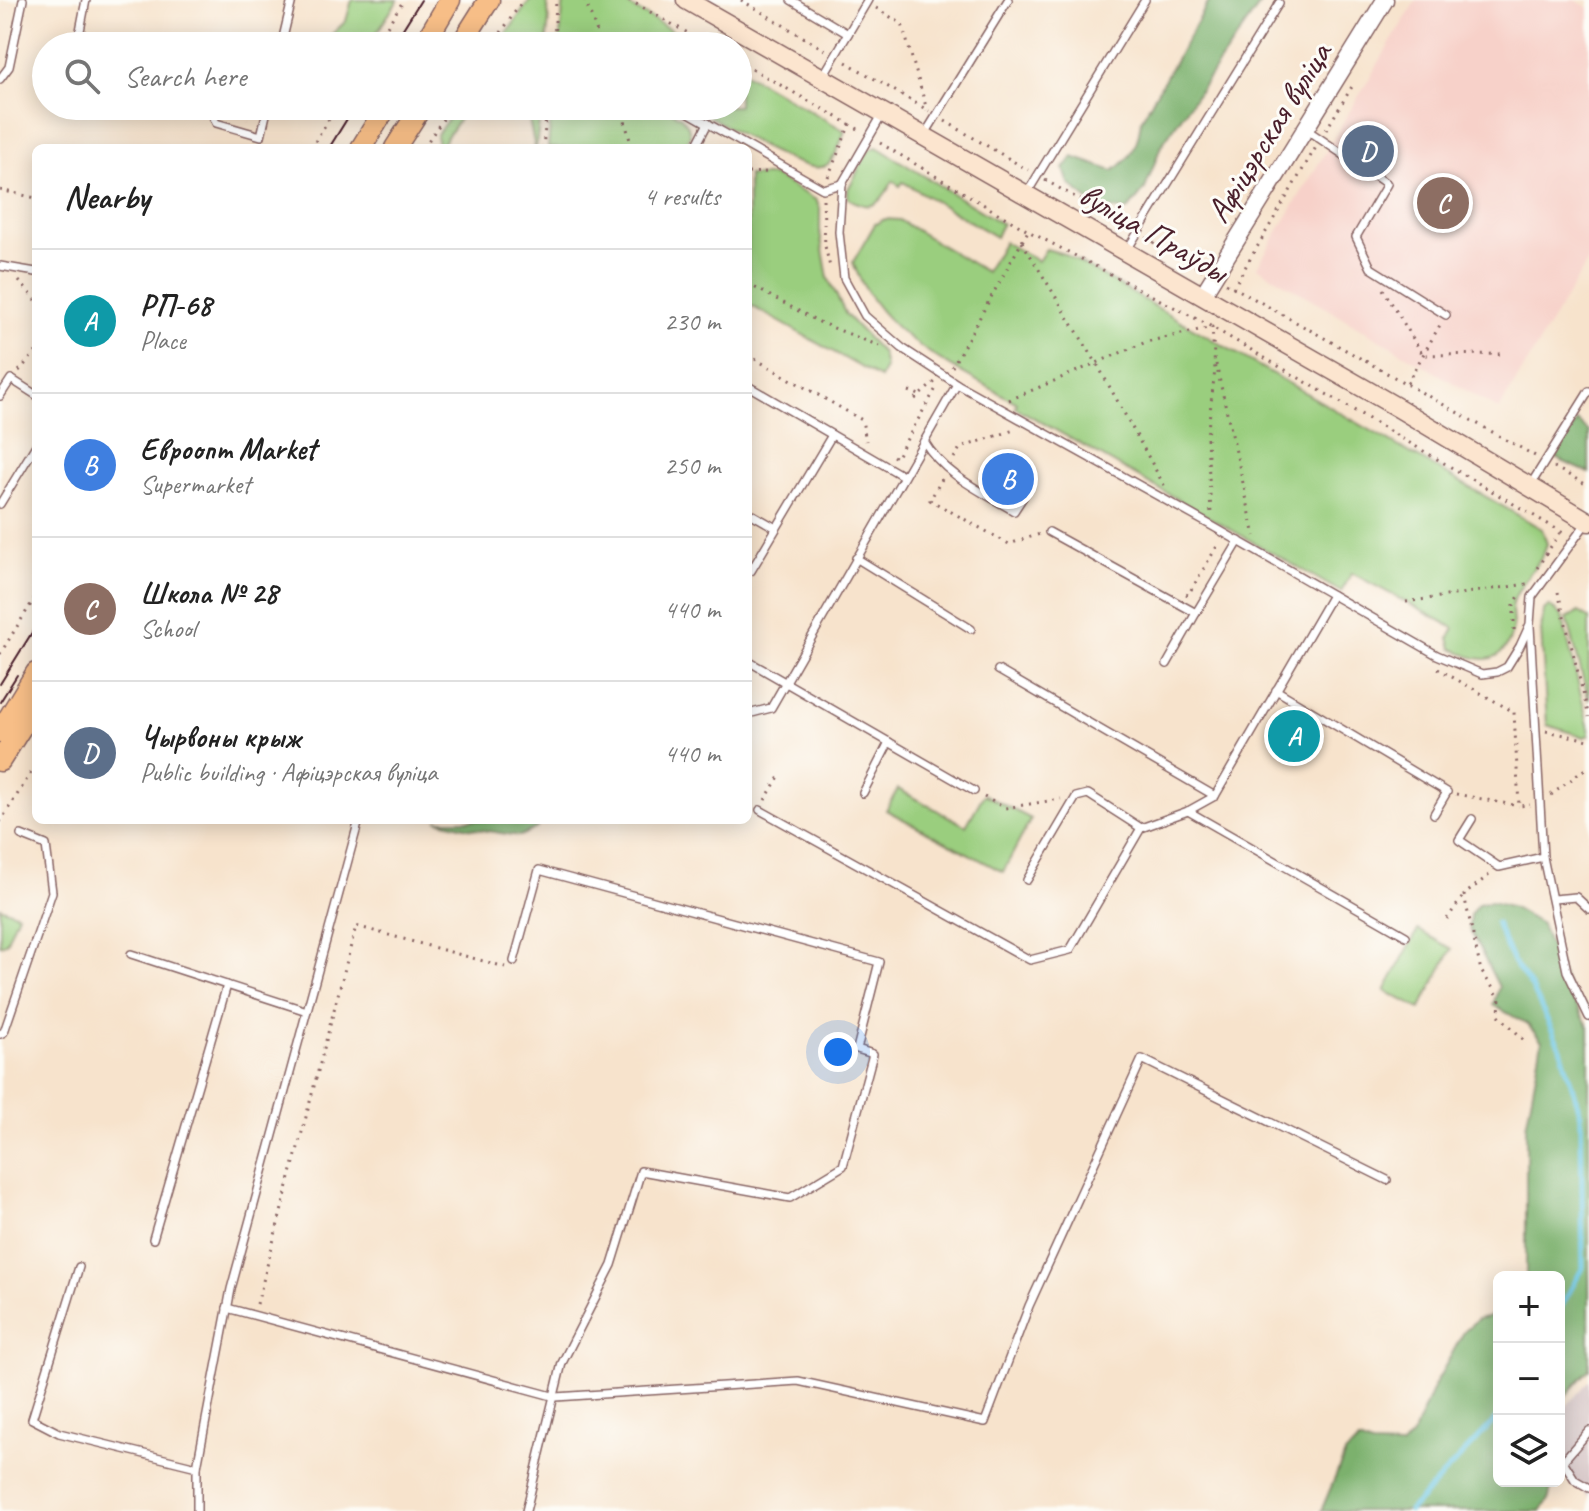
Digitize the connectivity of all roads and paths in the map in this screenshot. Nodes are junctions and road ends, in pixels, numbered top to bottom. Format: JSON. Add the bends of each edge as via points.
{"nodes":[{"id":1,"x":23,"y":0,"type":"edge"},
{"id":2,"x":86,"y":0,"type":"edge"},
{"id":3,"x":292,"y":0,"type":"edge"},
{"id":4,"x":404,"y":0,"type":"edge"},
{"id":5,"x":450,"y":0,"type":"edge"},
{"id":6,"x":489,"y":0,"type":"edge"},
{"id":7,"x":523,"y":0,"type":"edge"},
{"id":8,"x":556,"y":0,"type":"edge"},
{"id":9,"x":585,"y":0,"type":"edge"},
{"id":10,"x":629,"y":0,"type":"edge"},
{"id":11,"x":741,"y":0,"type":"edge"},
{"id":12,"x":791,"y":0,"type":"edge"},
{"id":13,"x":1008,"y":0,"type":"edge"},
{"id":14,"x":1145,"y":0,"type":"edge"},
{"id":15,"x":1385,"y":0,"type":"edge"},
{"id":16,"x":689,"y":1,"type":"edge"},
{"id":17,"x":868,"y":1,"type":"edge"},
{"id":18,"x":1279,"y":3,"type":"dead end"},
{"id":19,"x":80,"y":32,"type":"edge"},
{"id":20,"x":284,"y":32,"type":"edge"},
{"id":21,"x":383,"y":32,"type":"edge"},
{"id":22,"x":431,"y":32,"type":"edge"},
{"id":23,"x":469,"y":32,"type":"edge"},
{"id":24,"x":501,"y":32,"type":"edge"},
{"id":25,"x":555,"y":32,"type":"edge"},
{"id":26,"x":597,"y":32,"type":"edge"},
{"id":27,"x":686,"y":32,"type":"edge"},
{"id":28,"x":743,"y":32,"type":"edge"},
{"id":29,"x":848,"y":34,"type":"junction"},
{"id":30,"x":752,"y":37,"type":"edge"},
{"id":31,"x":835,"y":56,"type":"junction"},
{"id":32,"x":752,"y":69,"type":"edge"},
{"id":33,"x":822,"y":78,"type":"junction"},
{"id":34,"x":0,"y":79,"type":"edge"},
{"id":35,"x":927,"y":110,"type":"junction"},
{"id":36,"x":883,"y":113,"type":"junction"},
{"id":37,"x":937,"y":116,"type":"junction"},
{"id":38,"x":215,"y":120,"type":"edge"},
{"id":39,"x":265,"y":120,"type":"edge"},
{"id":40,"x":328,"y":120,"type":"edge"},
{"id":41,"x":378,"y":120,"type":"edge"},
{"id":42,"x":413,"y":120,"type":"edge"},
{"id":43,"x":442,"y":120,"type":"edge"},
{"id":44,"x":546,"y":120,"type":"edge"},
{"id":45,"x":625,"y":120,"type":"edge"},
{"id":46,"x":703,"y":120,"type":"edge"},
{"id":47,"x":708,"y":123,"type":"junction"},
{"id":48,"x":1305,"y":129,"type":"junction"},
{"id":49,"x":924,"y":136,"type":"junction"},
{"id":50,"x":870,"y":137,"type":"junction"},
{"id":51,"x":313,"y":144,"type":"edge"},
{"id":52,"x":363,"y":144,"type":"edge"},
{"id":53,"x":398,"y":144,"type":"edge"},
{"id":54,"x":428,"y":144,"type":"edge"},
{"id":55,"x":543,"y":144,"type":"edge"},
{"id":56,"x":631,"y":144,"type":"edge"},
{"id":57,"x":697,"y":144,"type":"edge"},
{"id":58,"x":745,"y":144,"type":"edge"},
{"id":59,"x":752,"y":148,"type":"edge"},
{"id":60,"x":1037,"y":175,"type":"junction"},
{"id":61,"x":842,"y":184,"type":"junction"},
{"id":62,"x":0,"y":190,"type":"edge"},
{"id":63,"x":1025,"y":195,"type":"junction"},
{"id":64,"x":32,"y":197,"type":"edge"},
{"id":65,"x":1028,"y":231,"type":"junction"},
{"id":66,"x":1137,"y":234,"type":"junction"},
{"id":67,"x":1022,"y":242,"type":"junction"},
{"id":68,"x":1126,"y":252,"type":"junction"},
{"id":69,"x":3,"y":266,"type":"edge"},
{"id":70,"x":1371,"y":268,"type":"junction"},
{"id":71,"x":32,"y":271,"type":"edge"},
{"id":72,"x":1215,"y":276,"type":"junction"},
{"id":73,"x":752,"y":286,"type":"edge"},
{"id":74,"x":32,"y":296,"type":"edge"},
{"id":75,"x":1202,"y":296,"type":"junction"},
{"id":76,"x":1446,"y":315,"type":"joint"},
{"id":77,"x":1212,"y":327,"type":"junction"},
{"id":78,"x":882,"y":347,"type":"dead end"},
{"id":79,"x":1501,"y":354,"type":"dead end"},
{"id":80,"x":1423,"y":355,"type":"junction"},
{"id":81,"x":32,"y":356,"type":"edge"},
{"id":82,"x":752,"y":357,"type":"edge"},
{"id":83,"x":1214,"y":357,"type":"junction"},
{"id":84,"x":1097,"y":364,"type":"junction"},
{"id":85,"x":946,"y":377,"type":"junction"},
{"id":86,"x":11,"y":379,"type":"junction"},
{"id":87,"x":1407,"y":383,"type":"junction"},
{"id":88,"x":957,"y":384,"type":"junction"},
{"id":89,"x":938,"y":385,"type":"dead end"},
{"id":90,"x":752,"y":388,"type":"edge"},
{"id":91,"x":909,"y":391,"type":"dead end"},
{"id":92,"x":32,"y":392,"type":"edge"},
{"id":93,"x":0,"y":396,"type":"edge"},
{"id":94,"x":1587,"y":397,"type":"edge"},
{"id":95,"x":997,"y":405,"type":"junction"},
{"id":96,"x":832,"y":435,"type":"junction"},
{"id":97,"x":924,"y":441,"type":"junction"},
{"id":98,"x":876,"y":446,"type":"dead end"},
{"id":99,"x":32,"y":452,"type":"edge"},
{"id":100,"x":886,"y":452,"type":"dead end"},
{"id":101,"x":903,"y":476,"type":"junction"},
{"id":102,"x":1530,"y":486,"type":"junction"},
{"id":103,"x":1589,"y":486,"type":"edge"},
{"id":104,"x":1023,"y":497,"type":"dead end"},
{"id":105,"x":0,"y":504,"type":"edge"},
{"id":106,"x":1175,"y":505,"type":"junction"},
{"id":107,"x":752,"y":514,"type":"edge"},
{"id":108,"x":1588,"y":522,"type":"edge"},
{"id":109,"x":1212,"y":526,"type":"junction"},
{"id":110,"x":776,"y":528,"type":"junction"},
{"id":111,"x":1561,"y":531,"type":"junction"},
{"id":112,"x":1049,"y":532,"type":"dead end"},
{"id":113,"x":1574,"y":540,"type":"junction"},
{"id":114,"x":1239,"y":541,"type":"junction"},
{"id":115,"x":1258,"y":553,"type":"junction"},
{"id":116,"x":856,"y":558,"type":"junction"},
{"id":117,"x":752,"y":569,"type":"edge"},
{"id":118,"x":1535,"y":571,"type":"dead end"},
{"id":119,"x":1558,"y":592,"type":"dead end"},
{"id":120,"x":1332,"y":595,"type":"junction"},
{"id":121,"x":32,"y":602,"type":"edge"},
{"id":122,"x":1406,"y":602,"type":"dead end"},
{"id":123,"x":1196,"y":613,"type":"junction"},
{"id":124,"x":1530,"y":624,"type":"junction"},
{"id":125,"x":971,"y":629,"type":"dead end"},
{"id":126,"x":1514,"y":632,"type":"dead end"},
{"id":127,"x":0,"y":654,"type":"edge"},
{"id":128,"x":752,"y":663,"type":"edge"},
{"id":129,"x":1167,"y":664,"type":"dead end"},
{"id":130,"x":998,"y":670,"type":"dead end"},
{"id":131,"x":32,"y":680,"type":"edge"},
{"id":132,"x":785,"y":682,"type":"junction"},
{"id":133,"x":1276,"y":690,"type":"junction"},
{"id":134,"x":32,"y":710,"type":"edge"},
{"id":135,"x":1514,"y":712,"type":"dead end"},
{"id":136,"x":752,"y":713,"type":"edge"},
{"id":137,"x":1589,"y":717,"type":"edge"},
{"id":138,"x":1535,"y":729,"type":"junction"},
{"id":139,"x":0,"y":732,"type":"edge"},
{"id":140,"x":1589,"y":740,"type":"edge"},
{"id":141,"x":889,"y":742,"type":"junction"},
{"id":142,"x":0,"y":761,"type":"edge"},
{"id":143,"x":32,"y":771,"type":"edge"},
{"id":144,"x":780,"y":775,"type":"dead end"},
{"id":145,"x":974,"y":791,"type":"joint"},
{"id":146,"x":1447,"y":792,"type":"junction"},
{"id":147,"x":863,"y":793,"type":"dead end"},
{"id":148,"x":1215,"y":796,"type":"junction"},
{"id":149,"x":1076,"y":797,"type":"junction"},
{"id":150,"x":1519,"y":806,"type":"dead end"},
{"id":151,"x":762,"y":807,"type":"joint"},
{"id":152,"x":1188,"y":811,"type":"junction"},
{"id":153,"x":1434,"y":814,"type":"dead end"},
{"id":154,"x":1472,"y":819,"type":"dead end"},
{"id":155,"x":0,"y":822,"type":"edge"},
{"id":156,"x":358,"y":824,"type":"edge"},
{"id":157,"x":1141,"y":828,"type":"junction"},
{"id":158,"x":21,"y":835,"type":"dead end"},
{"id":159,"x":1543,"y":857,"type":"junction"},
{"id":160,"x":1499,"y":867,"type":"junction"},
{"id":161,"x":1027,"y":880,"type":"dead end"},
{"id":162,"x":1464,"y":895,"type":"junction"},
{"id":163,"x":1553,"y":899,"type":"junction"},
{"id":164,"x":1589,"y":909,"type":"edge"},
{"id":165,"x":1447,"y":919,"type":"dead end"},
{"id":166,"x":1406,"y":936,"type":"dead end"},
{"id":167,"x":131,"y":954,"type":"dead end"},
{"id":168,"x":514,"y":961,"type":"joint"},
{"id":169,"x":227,"y":985,"type":"junction"},
{"id":170,"x":307,"y":1011,"type":"junction"},
{"id":171,"x":1589,"y":1017,"type":"edge"},
{"id":172,"x":0,"y":1034,"type":"edge"},
{"id":173,"x":1526,"y":1042,"type":"dead end"},
{"id":174,"x":1387,"y":1180,"type":"dead end"},
{"id":175,"x":153,"y":1239,"type":"dead end"},
{"id":176,"x":79,"y":1267,"type":"dead end"},
{"id":177,"x":227,"y":1308,"type":"junction"},
{"id":178,"x":254,"y":1316,"type":"junction"},
{"id":179,"x":556,"y":1397,"type":"junction"},
{"id":180,"x":1589,"y":1431,"type":"edge"},
{"id":181,"x":197,"y":1467,"type":"junction"},
{"id":182,"x":1589,"y":1488,"type":"edge"},
{"id":183,"x":197,"y":1511,"type":"edge"},
{"id":184,"x":526,"y":1511,"type":"edge"}],
"edges":[{"from":1,"to":34,"type":"lane","via":[[9,67]]},
{"from":2,"to":19,"type":"lane"},
{"from":3,"to":20,"type":"lane"},
{"from":4,"to":21,"type":"path"},
{"from":5,"to":22,"type":"main road"},
{"from":6,"to":23,"type":"main road"},
{"from":7,"to":24,"type":"path"},
{"from":8,"to":25,"type":"path"},
{"from":9,"to":26,"type":"path"},
{"from":10,"to":27,"type":"path"},
{"from":11,"to":31,"type":"path"},
{"from":12,"to":29,"type":"lane"},
{"from":13,"to":37,"type":"lane"},
{"from":14,"to":60,"type":"lane"},
{"from":15,"to":48,"type":"street","name":"Афіцэрская вуліца"},
{"from":16,"to":28,"type":"main road","name":"вуліца Праўды"},
{"from":17,"to":29,"type":"lane"},
{"from":17,"to":35,"type":"path","via":[[902,24]]},
{"from":18,"to":66,"type":"lane"},
{"from":29,"to":31,"type":"lane"},
{"from":30,"to":33,"type":"main road","name":"вуліца Праўды"},
{"from":31,"to":33,"type":"lane"},
{"from":31,"to":35,"type":"path"},
{"from":32,"to":50,"type":"path"},
{"from":33,"to":36,"type":"main road","name":"вуліца Праўды"},
{"from":35,"to":37,"type":"path"},
{"from":36,"to":49,"type":"main road","name":"вуліца Праўды"},
{"from":36,"to":50,"type":"lane"},
{"from":37,"to":49,"type":"lane"},
{"from":37,"to":60,"type":"path"},
{"from":38,"to":39,"type":"lane","via":[[261,136]]},
{"from":40,"to":51,"type":"path"},
{"from":41,"to":52,"type":"main road"},
{"from":42,"to":53,"type":"main road"},
{"from":43,"to":54,"type":"path"},
{"from":44,"to":55,"type":"path"},
{"from":45,"to":56,"type":"path"},
{"from":46,"to":47,"type":"lane"},
{"from":47,"to":57,"type":"lane"},
{"from":47,"to":58,"type":"lane"},
{"from":48,"to":70,"type":"lane","via":[[1387,184],[1356,237]]},
{"from":48,"to":72,"type":"street","name":"Афіцэрская вуліца"},
{"from":49,"to":63,"type":"main road","name":"вуліца Праўды"},
{"from":50,"to":61,"type":"lane"},
{"from":50,"to":65,"type":"path"},
{"from":59,"to":61,"type":"lane","via":[[823,189]]},
{"from":60,"to":63,"type":"lane"},
{"from":60,"to":66,"type":"path"},
{"from":61,"to":85,"type":"lane","via":[[839,232],[844,278],[865,316]]},
{"from":62,"to":64,"type":"path"},
{"from":63,"to":68,"type":"main road","name":"вуліца Праўды"},
{"from":65,"to":67,"type":"path"},
{"from":65,"to":77,"type":"path"},
{"from":66,"to":68,"type":"lane"},
{"from":66,"to":72,"type":"path"},
{"from":67,"to":84,"type":"path"},
{"from":67,"to":85,"type":"path"},
{"from":68,"to":75,"type":"main road","name":"вуліца Праўды"},
{"from":69,"to":71,"type":"lane"},
{"from":69,"to":74,"type":"path"},
{"from":70,"to":76,"type":"lane"},
{"from":70,"to":80,"type":"path"},
{"from":72,"to":75,"type":"street","name":"Афіцэрская вуліца"},
{"from":72,"to":87,"type":"path"},
{"from":73,"to":78,"type":"path","via":[[821,323]]},
{"from":75,"to":102,"type":"main road","name":"вуліца Праўды"},
{"from":76,"to":80,"type":"path"},
{"from":77,"to":83,"type":"path"},
{"from":77,"to":84,"type":"path","via":[[1146,342]]},
{"from":77,"to":111,"type":"path"},
{"from":79,"to":80,"type":"path"},
{"from":80,"to":87,"type":"path"},
{"from":81,"to":86,"type":"path"},
{"from":82,"to":98,"type":"path","via":[[862,420],[865,441]]},
{"from":83,"to":109,"type":"path","via":[[1207,437]]},
{"from":83,"to":115,"type":"path"},
{"from":84,"to":95,"type":"path"},
{"from":84,"to":106,"type":"path"},
{"from":85,"to":88,"type":"lane"},
{"from":85,"to":91,"type":"path","via":[[917,397]]},
{"from":86,"to":92,"type":"lane"},
{"from":86,"to":93,"type":"lane"},
{"from":87,"to":103,"type":"path"},
{"from":88,"to":95,"type":"lane"},
{"from":88,"to":97,"type":"lane"},
{"from":89,"to":100,"type":"path","via":[[896,458]]},
{"from":90,"to":96,"type":"lane"},
{"from":94,"to":102,"type":"lane"},
{"from":95,"to":106,"type":"lane"},
{"from":96,"to":101,"type":"lane"},
{"from":96,"to":110,"type":"lane"},
{"from":97,"to":101,"type":"lane"},
{"from":97,"to":104,"type":"lane","via":[[935,459],[959,478],[1014,511]]},
{"from":99,"to":105,"type":"lane"},
{"from":101,"to":116,"type":"lane"},
{"from":102,"to":108,"type":"main road","name":"вуліца Праўды"},
{"from":106,"to":109,"type":"lane"},
{"from":107,"to":110,"type":"lane"},
{"from":108,"to":113,"type":"lane"},
{"from":109,"to":114,"type":"lane"},
{"from":110,"to":117,"type":"lane"},
{"from":111,"to":113,"type":"path"},
{"from":111,"to":118,"type":"path"},
{"from":112,"to":123,"type":"lane"},
{"from":113,"to":124,"type":"lane","via":[[1532,597]]},
{"from":114,"to":115,"type":"lane"},
{"from":114,"to":123,"type":"lane"},
{"from":115,"to":120,"type":"lane"},
{"from":116,"to":125,"type":"lane"},
{"from":116,"to":132,"type":"lane"},
{"from":119,"to":137,"type":"path"},
{"from":120,"to":124,"type":"lane","via":[[1437,655],[1482,674],[1507,667]]},
{"from":120,"to":133,"type":"lane"},
{"from":121,"to":127,"type":"path"},
{"from":122,"to":126,"type":"path","via":[[1527,584],[1514,604]]},
{"from":123,"to":129,"type":"lane"},
{"from":124,"to":138,"type":"lane"},
{"from":128,"to":132,"type":"lane"},
{"from":130,"to":148,"type":"lane"},
{"from":131,"to":139,"type":"main road"},
{"from":132,"to":136,"type":"lane","via":[[771,708]]},
{"from":132,"to":141,"type":"lane"},
{"from":133,"to":146,"type":"lane"},
{"from":133,"to":148,"type":"lane"},
{"from":134,"to":142,"type":"main road"},
{"from":135,"to":138,"type":"path"},
{"from":138,"to":140,"type":"path"},
{"from":138,"to":159,"type":"lane"},
{"from":141,"to":145,"type":"lane"},
{"from":141,"to":147,"type":"lane"},
{"from":143,"to":155,"type":"path"},
{"from":144,"to":151,"type":"path"},
{"from":145,"to":149,"type":"path","via":[[1005,808]]},
{"from":146,"to":150,"type":"path"},
{"from":146,"to":153,"type":"lane"},
{"from":148,"to":152,"type":"lane"},
{"from":149,"to":157,"type":"lane","via":[[1088,794]]},
{"from":149,"to":161,"type":"lane"},
{"from":151,"to":157,"type":"lane","via":[[1030,960],[1070,950]]},
{"from":152,"to":157,"type":"lane"},
{"from":152,"to":166,"type":"lane"},
{"from":154,"to":160,"type":"lane","via":[[1459,840]]},
{"from":156,"to":170,"type":"lane"},
{"from":158,"to":172,"type":"lane","via":[[46,845],[52,892]]},
{"from":159,"to":160,"type":"lane"},
{"from":159,"to":163,"type":"lane"},
{"from":160,"to":162,"type":"path"},
{"from":162,"to":165,"type":"path"},
{"from":162,"to":173,"type":"path","via":[[1481,971],[1500,998],[1499,1015]]},
{"from":163,"to":164,"type":"lane","via":[[1576,897]]},
{"from":163,"to":171,"type":"lane","via":[[1567,971]]},
{"from":167,"to":169,"type":"lane"},
{"from":168,"to":178,"type":"path","via":[[514,969],[356,926]]},
{"from":168,"to":179,"type":"lane","via":[[539,870],[879,962],[857,1049],[873,1054],[843,1166],[790,1198],[641,1171],[612,1265],[562,1363]]},
{"from":169,"to":170,"type":"lane"},
{"from":169,"to":175,"type":"lane"},
{"from":170,"to":177,"type":"lane"},
{"from":174,"to":179,"type":"lane","via":[[1142,1059],[1029,1306],[985,1422],[798,1381]]},
{"from":176,"to":181,"type":"lane","via":[[32,1419],[59,1433]]},
{"from":177,"to":178,"type":"lane"},
{"from":177,"to":181,"type":"lane"},
{"from":178,"to":179,"type":"lane"},
{"from":179,"to":184,"type":"lane"},
{"from":180,"to":182,"type":"lane","via":[[1563,1461],[1575,1480]]},
{"from":181,"to":183,"type":"lane"}]}
